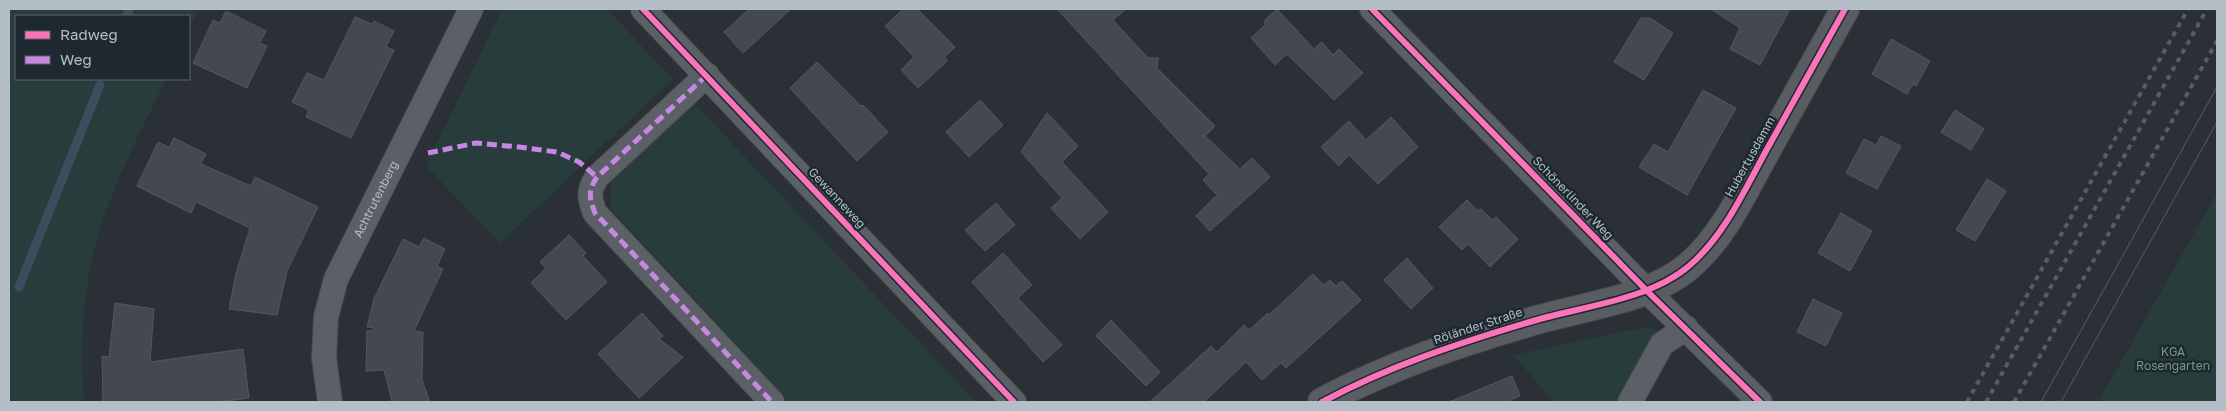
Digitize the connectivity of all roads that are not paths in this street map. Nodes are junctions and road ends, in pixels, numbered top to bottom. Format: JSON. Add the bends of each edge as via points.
{"nodes":[{"id":1,"x":470,"y":9,"type":"edge"},
{"id":2,"x":643,"y":9,"type":"edge"},
{"id":3,"x":1372,"y":9,"type":"edge"},
{"id":4,"x":1845,"y":9,"type":"edge"},
{"id":5,"x":707,"y":75,"type":"junction"},
{"id":6,"x":1648,"y":292,"type":"junction"},
{"id":7,"x":1686,"y":328,"type":"junction"},
{"id":8,"x":330,"y":402,"type":"edge"},
{"id":9,"x":772,"y":402,"type":"edge"},
{"id":10,"x":1014,"y":402,"type":"edge"},
{"id":11,"x":1322,"y":402,"type":"edge"},
{"id":12,"x":1630,"y":402,"type":"edge"},
{"id":13,"x":1760,"y":402,"type":"edge"}],
"edges":[{"from":1,"to":8,"type":"street","name":"Achtrutenberg","via":[[336,279],[326,317],[324,358]]},
{"from":2,"to":5,"type":"street","name":"Gewanneweg"},
{"from":3,"to":6,"type":"street","name":"Schönerlinder Weg"},
{"from":4,"to":6,"type":"street","name":"Hubertusdamm","via":[[1718,234],[1688,267]]},
{"from":5,"to":9,"type":"street","via":[[597,177],[590,200],[595,213]]},
{"from":5,"to":10,"type":"street","name":"Gewanneweg"},
{"from":6,"to":7,"type":"street","name":"Schönerlinder Weg"},
{"from":6,"to":11,"type":"street","name":"Röländer Straße","via":[[1571,310],[1452,346],[1393,368]]},
{"from":7,"to":12,"type":"street","via":[[1662,344]]},
{"from":7,"to":13,"type":"street","name":"Schönerlinder Weg"}]}
